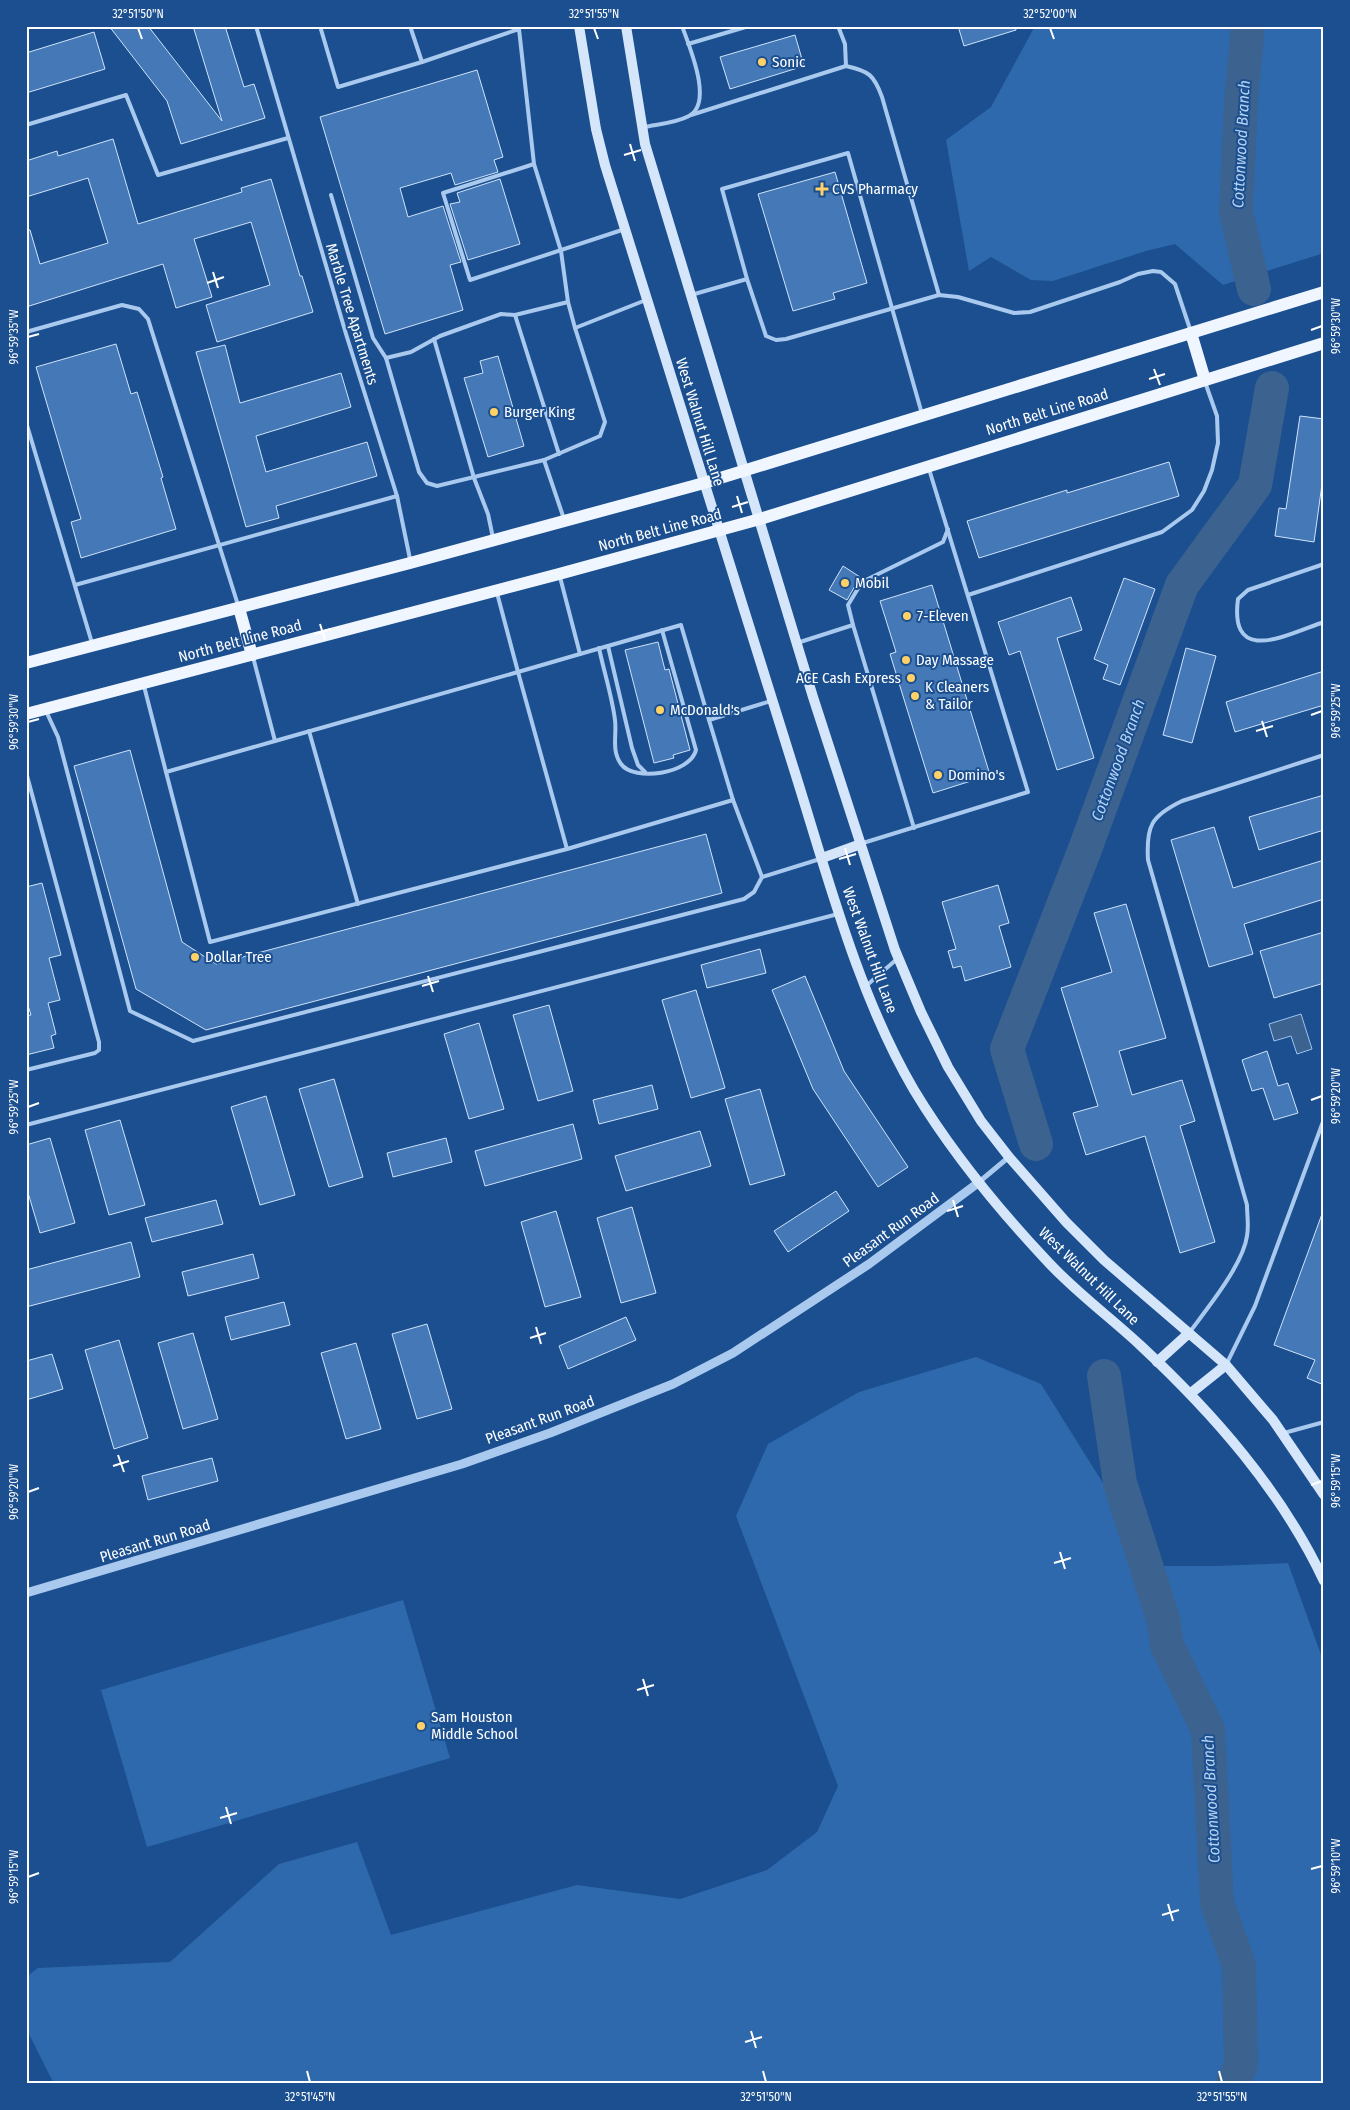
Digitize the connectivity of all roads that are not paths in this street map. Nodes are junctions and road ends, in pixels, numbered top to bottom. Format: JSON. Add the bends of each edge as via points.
{"nodes":[{"id":1,"x":256,"y":26,"type":"edge"},
{"id":2,"x":320,"y":26,"type":"edge"},
{"id":3,"x":410,"y":26,"type":"edge"},
{"id":4,"x":579,"y":26,"type":"edge"},
{"id":5,"x":626,"y":26,"type":"edge"},
{"id":6,"x":682,"y":26,"type":"edge"},
{"id":7,"x":749,"y":26,"type":"edge"},
{"id":8,"x":838,"y":26,"type":"edge"},
{"id":9,"x":519,"y":28,"type":"edge"},
{"id":10,"x":688,"y":44,"type":"junction"},
{"id":11,"x":422,"y":62,"type":"junction"},
{"id":12,"x":846,"y":66,"type":"junction"},
{"id":13,"x":691,"y":115,"type":"junction"},
{"id":14,"x":26,"y":125,"type":"edge"},
{"id":15,"x":642,"y":127,"type":"junction"},
{"id":16,"x":288,"y":138,"type":"junction"},
{"id":17,"x":534,"y":164,"type":"junction"},
{"id":18,"x":330,"y":195,"type":"dead end"},
{"id":19,"x":625,"y":229,"type":"junction"},
{"id":20,"x":561,"y":251,"type":"junction"},
{"id":21,"x":747,"y":279,"type":"junction"},
{"id":22,"x":1324,"y":292,"type":"edge"},
{"id":23,"x":692,"y":295,"type":"junction"},
{"id":24,"x":939,"y":295,"type":"junction"},
{"id":25,"x":646,"y":300,"type":"junction"},
{"id":26,"x":568,"y":302,"type":"junction"},
{"id":27,"x":890,"y":308,"type":"junction"},
{"id":28,"x":515,"y":315,"type":"junction"},
{"id":29,"x":575,"y":328,"type":"junction"},
{"id":30,"x":26,"y":332,"type":"edge"},
{"id":31,"x":1191,"y":333,"type":"junction"},
{"id":32,"x":434,"y":339,"type":"junction"},
{"id":33,"x":1324,"y":343,"type":"edge"},
{"id":34,"x":386,"y":358,"type":"junction"},
{"id":35,"x":1204,"y":380,"type":"junction"},
{"id":36,"x":922,"y":416,"type":"junction"},
{"id":37,"x":26,"y":422,"type":"edge"},
{"id":38,"x":559,"y":454,"type":"junction"},
{"id":39,"x":544,"y":460,"type":"junction"},
{"id":40,"x":928,"y":466,"type":"junction"},
{"id":41,"x":746,"y":471,"type":"junction"},
{"id":42,"x":474,"y":478,"type":"junction"},
{"id":43,"x":704,"y":483,"type":"junction"},
{"id":44,"x":397,"y":496,"type":"junction"},
{"id":45,"x":760,"y":519,"type":"junction"},
{"id":46,"x":565,"y":521,"type":"junction"},
{"id":47,"x":948,"y":529,"type":"junction"},
{"id":48,"x":718,"y":531,"type":"junction"},
{"id":49,"x":494,"y":540,"type":"junction"},
{"id":50,"x":219,"y":546,"type":"junction"},
{"id":51,"x":410,"y":563,"type":"junction"},
{"id":52,"x":1324,"y":564,"type":"edge"},
{"id":53,"x":560,"y":574,"type":"junction"},
{"id":54,"x":75,"y":585,"type":"junction"},
{"id":55,"x":496,"y":591,"type":"junction"},
{"id":56,"x":968,"y":595,"type":"junction"},
{"id":57,"x":239,"y":608,"type":"junction"},
{"id":58,"x":1324,"y":622,"type":"edge"},
{"id":59,"x":853,"y":625,"type":"junction"},
{"id":60,"x":662,"y":630,"type":"junction"},
{"id":61,"x":797,"y":644,"type":"junction"},
{"id":62,"x":93,"y":646,"type":"junction"},
{"id":63,"x":608,"y":646,"type":"junction"},
{"id":64,"x":599,"y":648,"type":"junction"},
{"id":65,"x":580,"y":654,"type":"junction"},
{"id":66,"x":252,"y":655,"type":"junction"},
{"id":67,"x":26,"y":663,"type":"edge"},
{"id":68,"x":518,"y":672,"type":"junction"},
{"id":69,"x":143,"y":683,"type":"junction"},
{"id":70,"x":772,"y":701,"type":"junction"},
{"id":71,"x":45,"y":709,"type":"junction"},
{"id":72,"x":26,"y":714,"type":"edge"},
{"id":73,"x":709,"y":720,"type":"junction"},
{"id":74,"x":309,"y":732,"type":"junction"},
{"id":75,"x":275,"y":741,"type":"junction"},
{"id":76,"x":1324,"y":756,"type":"edge"},
{"id":77,"x":26,"y":772,"type":"edge"},
{"id":78,"x":166,"y":772,"type":"junction"},
{"id":79,"x":648,"y":773,"type":"junction"},
{"id":80,"x":733,"y":800,"type":"junction"},
{"id":81,"x":914,"y":828,"type":"junction"},
{"id":82,"x":861,"y":844,"type":"junction"},
{"id":83,"x":567,"y":849,"type":"junction"},
{"id":84,"x":822,"y":858,"type":"junction"},
{"id":85,"x":762,"y":878,"type":"junction"},
{"id":86,"x":358,"y":904,"type":"junction"},
{"id":87,"x":840,"y":914,"type":"junction"},
{"id":88,"x":898,"y":958,"type":"junction"},
{"id":89,"x":865,"y":987,"type":"junction"},
{"id":90,"x":26,"y":1070,"type":"edge"},
{"id":91,"x":1324,"y":1119,"type":"edge"},
{"id":92,"x":26,"y":1125,"type":"edge"},
{"id":93,"x":1009,"y":1157,"type":"junction"},
{"id":94,"x":978,"y":1183,"type":"junction"},
{"id":95,"x":1188,"y":1333,"type":"junction"},
{"id":96,"x":1158,"y":1362,"type":"junction"},
{"id":97,"x":1226,"y":1365,"type":"junction"},
{"id":98,"x":1191,"y":1393,"type":"junction"},
{"id":99,"x":1324,"y":1422,"type":"edge"},
{"id":100,"x":1282,"y":1434,"type":"junction"},
{"id":101,"x":1324,"y":1495,"type":"edge"},
{"id":102,"x":1324,"y":1581,"type":"edge"},
{"id":103,"x":26,"y":1593,"type":"edge"}],
"edges":[{"from":1,"to":16,"type":"lane","name":"Marble Tree Apartments"},
{"from":2,"to":11,"type":"lane","via":[[338,87]]},
{"from":3,"to":11,"type":"lane"},
{"from":4,"to":19,"type":"main road","name":"West Walnut Hill Lane","via":[[596,129]]},
{"from":5,"to":15,"type":"main road","name":"West Walnut Hill Lane"},
{"from":6,"to":10,"type":"lane"},
{"from":7,"to":10,"type":"lane"},
{"from":8,"to":12,"type":"lane","via":[[845,44]]},
{"from":9,"to":11,"type":"lane"},
{"from":9,"to":17,"type":"lane"},
{"from":10,"to":13,"type":"lane","via":[[700,90],[698,108]]},
{"from":12,"to":13,"type":"lane"},
{"from":12,"to":24,"type":"lane","via":[[865,70],[876,82]]},
{"from":13,"to":15,"type":"lane"},
{"from":14,"to":16,"type":"lane","via":[[126,95],[158,175]]},
{"from":15,"to":23,"type":"main road","name":"West Walnut Hill Lane"},
{"from":16,"to":44,"type":"lane","name":"Marble Tree Apartments"},
{"from":17,"to":20,"type":"lane"},
{"from":17,"to":20,"type":"lane","via":[[444,193],[470,280]]},
{"from":18,"to":34,"type":"lane","via":[[373,338]]},
{"from":19,"to":20,"type":"lane"},
{"from":19,"to":25,"type":"main road","name":"West Walnut Hill Lane"},
{"from":20,"to":26,"type":"lane"},
{"from":21,"to":23,"type":"lane"},
{"from":21,"to":27,"type":"lane","via":[[766,336],[776,340]]},
{"from":21,"to":27,"type":"lane","via":[[722,189],[848,153]]},
{"from":22,"to":31,"type":"main road"},
{"from":23,"to":41,"type":"main road","name":"West Walnut Hill Lane"},
{"from":24,"to":27,"type":"lane"},
{"from":24,"to":31,"type":"lane","via":[[1014,313],[1030,312],[1138,274],[1162,272],[1175,284]]},
{"from":25,"to":29,"type":"lane"},
{"from":25,"to":43,"type":"main road","name":"West Walnut Hill Lane"},
{"from":26,"to":28,"type":"lane"},
{"from":26,"to":29,"type":"lane"},
{"from":27,"to":36,"type":"lane"},
{"from":28,"to":32,"type":"lane","via":[[501,314]]},
{"from":28,"to":38,"type":"lane"},
{"from":29,"to":38,"type":"lane","via":[[605,422],[600,436]]},
{"from":30,"to":50,"type":"lane","via":[[122,305],[140,309],[148,318],[156,340]]},
{"from":31,"to":35,"type":"main road"},
{"from":31,"to":36,"type":"main road"},
{"from":32,"to":34,"type":"lane","via":[[411,352]]},
{"from":32,"to":42,"type":"lane"},
{"from":33,"to":35,"type":"main road","name":"North Belt Line Road"},
{"from":34,"to":42,"type":"lane","via":[[420,472],[427,483],[437,486]]},
{"from":35,"to":40,"type":"main road","name":"North Belt Line Road"},
{"from":35,"to":56,"type":"lane","via":[[1216,416],[1218,443],[1204,491],[1192,510],[1162,532]]},
{"from":36,"to":41,"type":"main road"},
{"from":37,"to":54,"type":"lane"},
{"from":38,"to":39,"type":"lane"},
{"from":39,"to":42,"type":"lane"},
{"from":39,"to":46,"type":"lane"},
{"from":40,"to":45,"type":"main road","name":"North Belt Line Road"},
{"from":40,"to":47,"type":"lane"},
{"from":41,"to":43,"type":"main road"},
{"from":41,"to":45,"type":"main road","name":"West Walnut Hill Lane"},
{"from":42,"to":49,"type":"lane"},
{"from":43,"to":46,"type":"main road"},
{"from":43,"to":48,"type":"main road","name":"West Walnut Hill Lane"},
{"from":44,"to":50,"type":"lane"},
{"from":44,"to":51,"type":"lane","name":"Marble Tree Apartments"},
{"from":45,"to":48,"type":"main road","name":"North Belt Line Road"},
{"from":45,"to":61,"type":"main road","name":"West Walnut Hill Lane"},
{"from":46,"to":49,"type":"main road"},
{"from":47,"to":56,"type":"lane"},
{"from":47,"to":59,"type":"lane","via":[[943,542],[862,582],[848,605]]},
{"from":48,"to":53,"type":"main road","name":"North Belt Line Road"},
{"from":48,"to":70,"type":"main road","name":"West Walnut Hill Lane"},
{"from":49,"to":51,"type":"main road"},
{"from":50,"to":54,"type":"lane"},
{"from":50,"to":57,"type":"lane"},
{"from":51,"to":57,"type":"main road"},
{"from":52,"to":58,"type":"lane","via":[[1248,590],[1238,598],[1236,612],[1245,636],[1256,641],[1266,641]]},
{"from":53,"to":55,"type":"main road","name":"North Belt Line Road"},
{"from":53,"to":65,"type":"lane"},
{"from":54,"to":62,"type":"lane"},
{"from":55,"to":66,"type":"main road","name":"North Belt Line Road"},
{"from":55,"to":68,"type":"lane"},
{"from":56,"to":81,"type":"lane","via":[[1028,792]]},
{"from":57,"to":62,"type":"main road"},
{"from":57,"to":66,"type":"main road"},
{"from":59,"to":61,"type":"lane"},
{"from":59,"to":81,"type":"lane"},
{"from":60,"to":63,"type":"lane"},
{"from":60,"to":73,"type":"lane","via":[[681,625]]},
{"from":60,"to":79,"type":"lane","via":[[696,750],[694,757],[681,768]]},
{"from":61,"to":82,"type":"main road","name":"West Walnut Hill Lane"},
{"from":62,"to":67,"type":"main road"},
{"from":63,"to":64,"type":"lane"},
{"from":63,"to":79,"type":"lane","via":[[632,748],[638,765]]},
{"from":64,"to":65,"type":"lane"},
{"from":64,"to":79,"type":"lane","via":[[615,720],[614,742],[618,758],[622,766],[632,772]]},
{"from":65,"to":68,"type":"lane"},
{"from":66,"to":69,"type":"main road","name":"North Belt Line Road"},
{"from":66,"to":75,"type":"lane"},
{"from":68,"to":74,"type":"lane"},
{"from":68,"to":83,"type":"lane"},
{"from":69,"to":71,"type":"main road","name":"North Belt Line Road"},
{"from":69,"to":78,"type":"lane"},
{"from":70,"to":73,"type":"lane"},
{"from":70,"to":84,"type":"main road","name":"West Walnut Hill Lane"},
{"from":71,"to":72,"type":"main road","name":"North Belt Line Road"},
{"from":71,"to":85,"type":"lane","via":[[58,737],[130,1011],[193,1041],[744,899],[754,892]]},
{"from":73,"to":80,"type":"lane"},
{"from":74,"to":75,"type":"lane"},
{"from":74,"to":86,"type":"lane"},
{"from":75,"to":78,"type":"lane"},
{"from":76,"to":95,"type":"lane","via":[[1182,801],[1165,810],[1153,822],[1147,839],[1148,860],[1247,1205],[1247,1237],[1237,1263]]},
{"from":77,"to":90,"type":"lane","via":[[99,1042],[95,1053]]},
{"from":78,"to":86,"type":"lane","via":[[210,942]]},
{"from":80,"to":83,"type":"lane"},
{"from":80,"to":85,"type":"lane"},
{"from":81,"to":82,"type":"lane"},
{"from":82,"to":84,"type":"main road"},
{"from":82,"to":88,"type":"main road","name":"West Walnut Hill Lane"},
{"from":83,"to":86,"type":"lane"},
{"from":84,"to":85,"type":"lane"},
{"from":84,"to":87,"type":"main road","name":"West Walnut Hill Lane"},
{"from":87,"to":89,"type":"main road","name":"West Walnut Hill Lane"},
{"from":87,"to":92,"type":"lane"},
{"from":88,"to":89,"type":"lane"},
{"from":88,"to":93,"type":"main road","name":"West Walnut Hill Lane","via":[[948,1067]]},
{"from":89,"to":94,"type":"main road","name":"West Walnut Hill Lane","via":[[882,1029],[915,1091]]},
{"from":91,"to":97,"type":"lane","via":[[1255,1306]]},
{"from":93,"to":94,"type":"street","name":"Pleasant Run Road"},
{"from":93,"to":95,"type":"main road","name":"West Walnut Hill Lane","via":[[1104,1260]]},
{"from":94,"to":96,"type":"main road","name":"West Walnut Hill Lane","via":[[1051,1265]]},
{"from":94,"to":103,"type":"street","name":"Pleasant Run Road","via":[[861,1269],[733,1353],[673,1384],[462,1464]]},
{"from":95,"to":96,"type":"main road"},
{"from":95,"to":97,"type":"main road","name":"West Walnut Hill Lane"},
{"from":96,"to":98,"type":"main road","name":"West Walnut Hill Lane"},
{"from":97,"to":98,"type":"main road"},
{"from":97,"to":100,"type":"main road","name":"West Walnut Hill Lane"},
{"from":98,"to":102,"type":"main road","name":"West Walnut Hill Lane","via":[[1245,1455],[1292,1522]]},
{"from":99,"to":100,"type":"lane"},
{"from":100,"to":101,"type":"main road","name":"West Walnut Hill Lane"}]}
